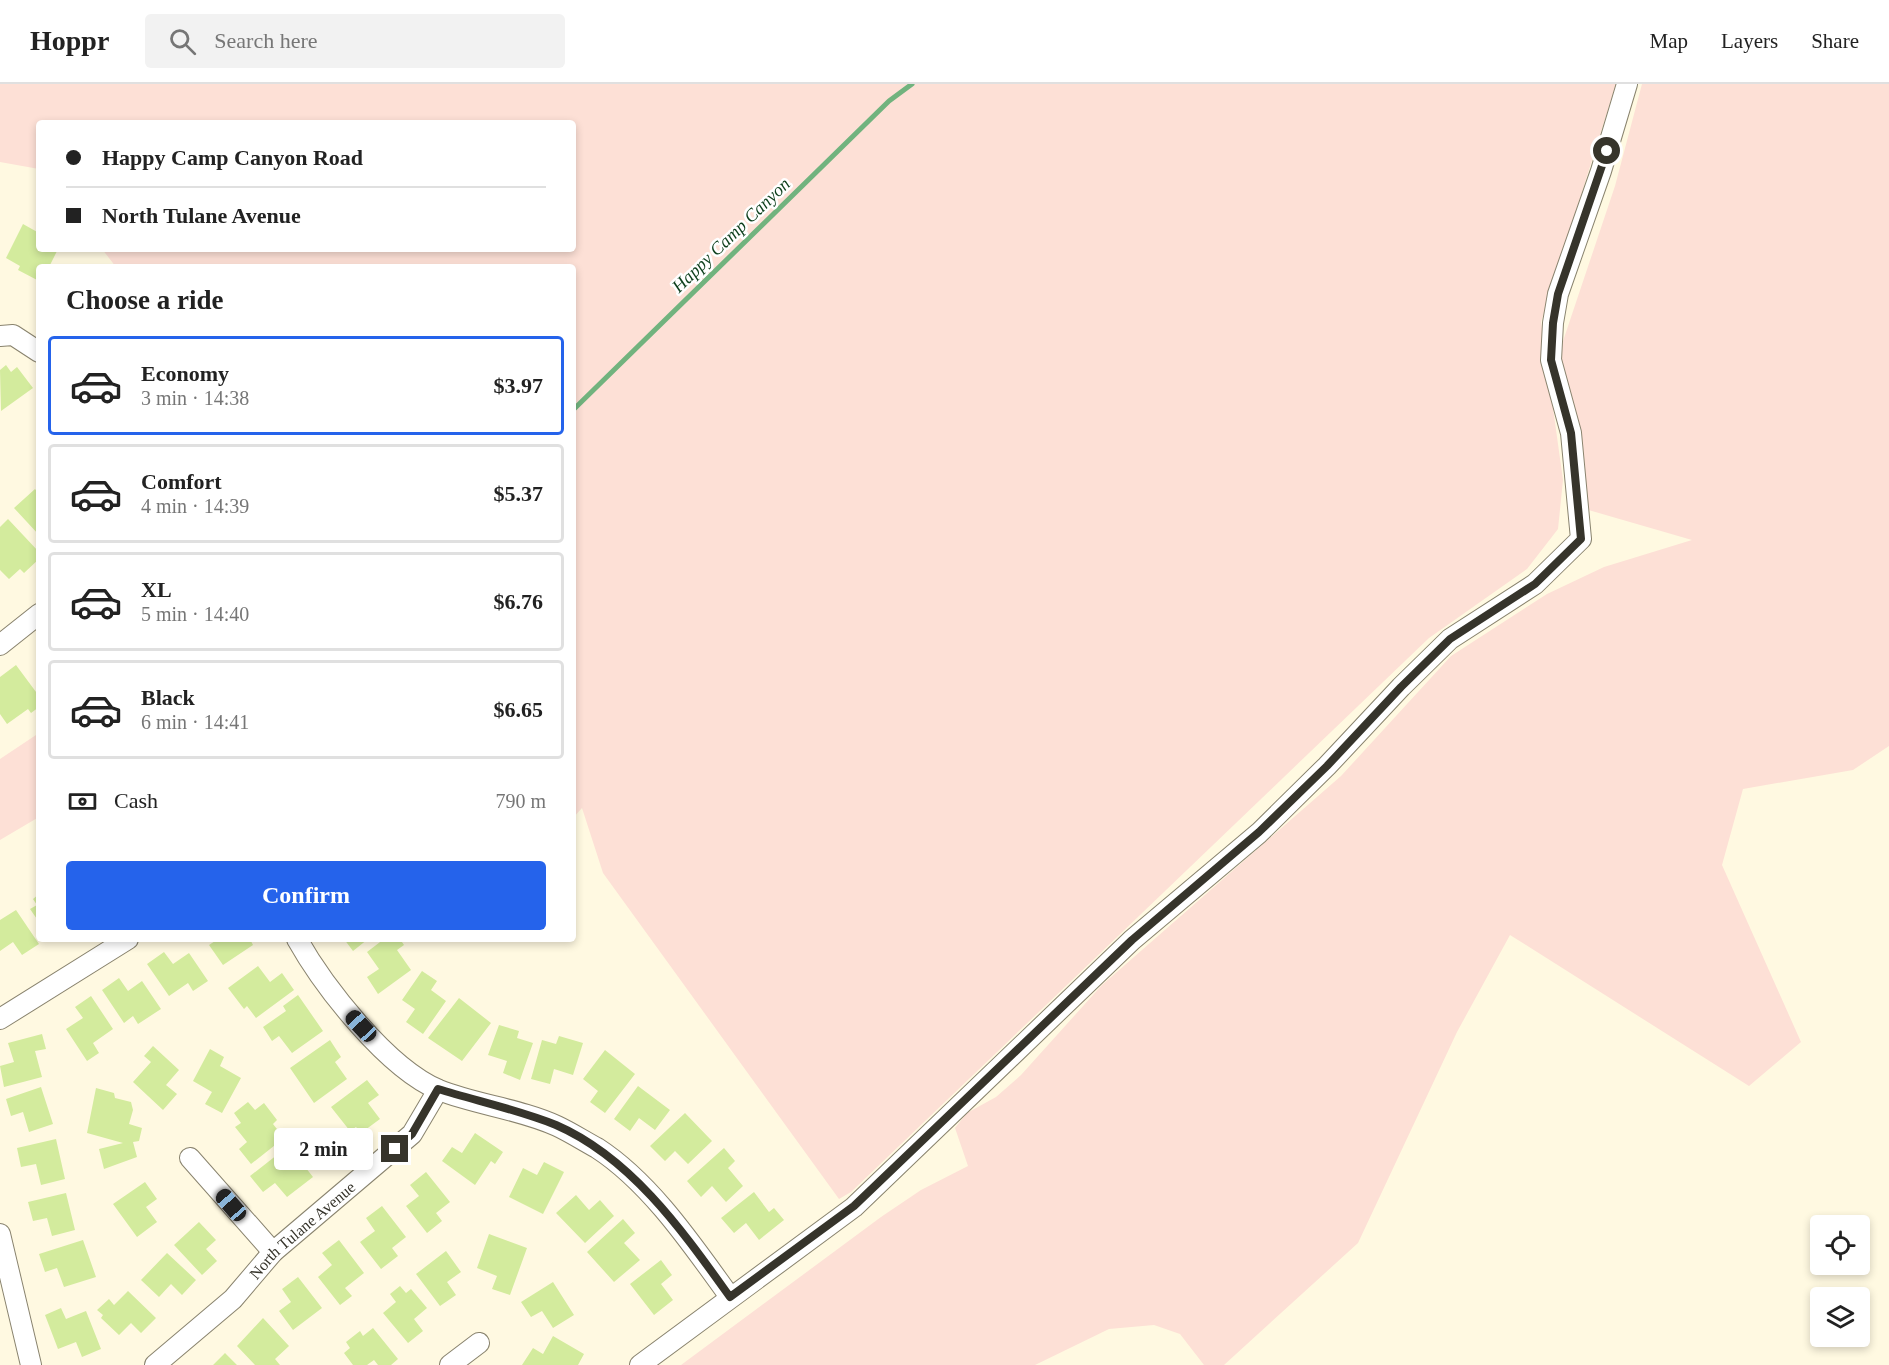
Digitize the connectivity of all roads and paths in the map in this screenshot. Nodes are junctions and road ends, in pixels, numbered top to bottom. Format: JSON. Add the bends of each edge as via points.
{"nodes":[{"id":1,"x":1626,"y":84,"type":"edge"},
{"id":2,"x":0,"y":336,"type":"edge"},
{"id":3,"x":36,"y":350,"type":"edge"},
{"id":4,"x":36,"y":617,"type":"edge"},
{"id":5,"x":0,"y":645,"type":"edge"},
{"id":6,"x":123,"y":942,"type":"edge"},
{"id":7,"x":299,"y":942,"type":"edge"},
{"id":8,"x":0,"y":1019,"type":"edge"},
{"id":9,"x":438,"y":1089,"type":"junction"},
{"id":10,"x":190,"y":1158,"type":"dead end"},
{"id":11,"x":0,"y":1234,"type":"edge"},
{"id":12,"x":273,"y":1252,"type":"junction"},
{"id":13,"x":730,"y":1297,"type":"junction"},
{"id":14,"x":479,"y":1343,"type":"dead end"},
{"id":15,"x":31,"y":1365,"type":"edge"},
{"id":16,"x":155,"y":1365,"type":"edge"},
{"id":17,"x":450,"y":1365,"type":"edge"},
{"id":18,"x":640,"y":1365,"type":"edge"}],
"edges":[{"from":1,"to":13,"type":"street","via":[[1601,171],[1558,294],[1553,323],[1551,360],[1571,433],[1581,539],[1535,584],[1450,639],[1259,832],[1132,940],[854,1206]]},
{"from":2,"to":3,"type":"street","via":[[14,334]]},
{"from":4,"to":5,"type":"street"},
{"from":6,"to":8,"type":"street"},
{"from":7,"to":9,"type":"street","via":[[345,1009],[377,1043],[407,1070]]},
{"from":9,"to":12,"type":"street","name":"North Tulane Avenue","via":[[412,1134]]},
{"from":9,"to":13,"type":"street","via":[[557,1126],[599,1150],[644,1189],[681,1230]]},
{"from":10,"to":12,"type":"street"},
{"from":11,"to":15,"type":"street"},
{"from":12,"to":16,"type":"street","name":"North Tulane Avenue","via":[[233,1299]]},
{"from":13,"to":18,"type":"street"},
{"from":14,"to":17,"type":"street"}]}
